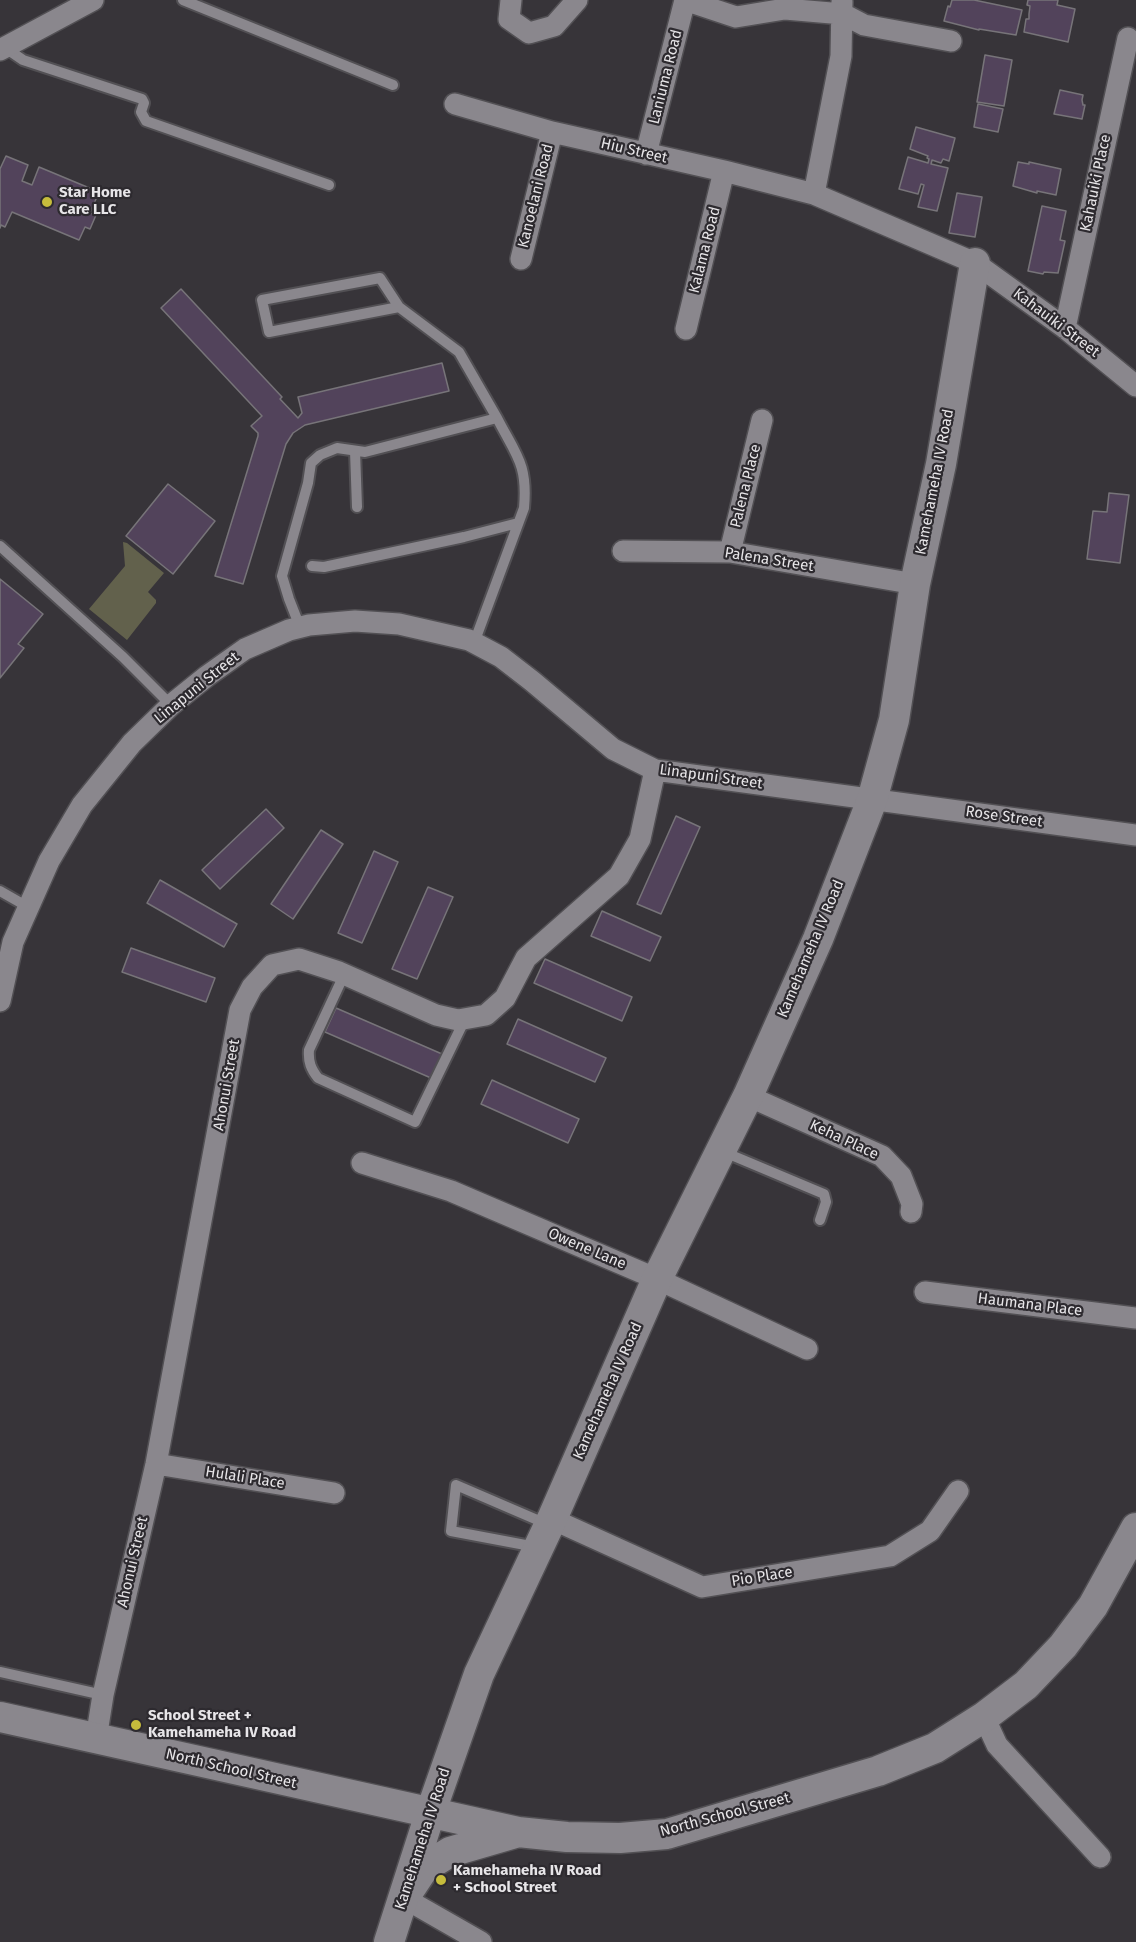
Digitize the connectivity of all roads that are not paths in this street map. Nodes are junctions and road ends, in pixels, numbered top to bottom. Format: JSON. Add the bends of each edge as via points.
{"nodes":[{"id":1,"x":93,"y":0,"type":"edge"},
{"id":2,"x":183,"y":0,"type":"edge"},
{"id":3,"x":511,"y":0,"type":"edge"},
{"id":4,"x":577,"y":0,"type":"edge"},
{"id":5,"x":685,"y":0,"type":"edge"},
{"id":6,"x":843,"y":7,"type":"edge"},
{"id":7,"x":1128,"y":38,"type":"dead end"},
{"id":8,"x":951,"y":41,"type":"dead end"},
{"id":9,"x":2,"y":49,"type":"edge"},
{"id":10,"x":393,"y":85,"type":"dead end"},
{"id":11,"x":454,"y":104,"type":"dead end"},
{"id":12,"x":552,"y":132,"type":"junction"},
{"id":13,"x":646,"y":154,"type":"junction"},
{"id":14,"x":724,"y":171,"type":"junction"},
{"id":15,"x":329,"y":185,"type":"dead end"},
{"id":16,"x":814,"y":194,"type":"junction"},
{"id":17,"x":521,"y":259,"type":"dead end"},
{"id":18,"x":975,"y":263,"type":"junction"},
{"id":19,"x":399,"y":307,"type":"junction"},
{"id":20,"x":1065,"y":327,"type":"junction"},
{"id":21,"x":686,"y":329,"type":"dead end"},
{"id":22,"x":1136,"y":386,"type":"edge"},
{"id":23,"x":497,"y":418,"type":"junction"},
{"id":24,"x":762,"y":420,"type":"dead end"},
{"id":25,"x":355,"y":452,"type":"junction"},
{"id":26,"x":357,"y":507,"type":"dead end"},
{"id":27,"x":518,"y":523,"type":"junction"},
{"id":28,"x":0,"y":546,"type":"edge"},
{"id":29,"x":623,"y":551,"type":"dead end"},
{"id":30,"x":730,"y":552,"type":"junction"},
{"id":31,"x":312,"y":566,"type":"dead end"},
{"id":32,"x":915,"y":584,"type":"junction"},
{"id":33,"x":300,"y":627,"type":"junction"},
{"id":34,"x":474,"y":643,"type":"junction"},
{"id":35,"x":171,"y":705,"type":"junction"},
{"id":36,"x":655,"y":770,"type":"junction"},
{"id":37,"x":872,"y":800,"type":"junction"},
{"id":38,"x":1136,"y":835,"type":"edge"},
{"id":39,"x":0,"y":891,"type":"edge"},
{"id":40,"x":28,"y":908,"type":"junction"},
{"id":41,"x":344,"y":975,"type":"junction"},
{"id":42,"x":0,"y":1001,"type":"edge"},
{"id":43,"x":465,"y":1019,"type":"junction"},
{"id":44,"x":748,"y":1095,"type":"junction"},
{"id":45,"x":721,"y":1151,"type":"junction"},
{"id":46,"x":362,"y":1163,"type":"dead end"},
{"id":47,"x":911,"y":1212,"type":"dead end"},
{"id":48,"x":819,"y":1220,"type":"dead end"},
{"id":49,"x":657,"y":1279,"type":"junction"},
{"id":50,"x":925,"y":1292,"type":"dead end"},
{"id":51,"x":1136,"y":1318,"type":"edge"},
{"id":52,"x":807,"y":1349,"type":"dead end"},
{"id":53,"x":156,"y":1464,"type":"junction"},
{"id":54,"x":958,"y":1491,"type":"dead end"},
{"id":55,"x":333,"y":1493,"type":"dead end"},
{"id":56,"x":1136,"y":1528,"type":"edge"},
{"id":57,"x":546,"y":1530,"type":"junction"},
{"id":58,"x":0,"y":1672,"type":"edge"},
{"id":59,"x":103,"y":1695,"type":"junction"},
{"id":60,"x":0,"y":1717,"type":"edge"},
{"id":61,"x":984,"y":1717,"type":"junction"},
{"id":62,"x":96,"y":1739,"type":"junction"},
{"id":63,"x":430,"y":1814,"type":"junction"},
{"id":64,"x":518,"y":1832,"type":"junction"},
{"id":65,"x":1100,"y":1857,"type":"dead end"},
{"id":66,"x":404,"y":1898,"type":"junction"},
{"id":67,"x":389,"y":1942,"type":"edge"},
{"id":68,"x":481,"y":1942,"type":"edge"}],
"edges":[{"from":1,"to":9,"type":"street"},
{"from":2,"to":10,"type":"lane"},
{"from":3,"to":4,"type":"street","via":[[509,19],[529,33],[554,26]]},
{"from":5,"to":6,"type":"street","via":[[736,17],[785,9]]},
{"from":5,"to":13,"type":"street","name":"Laniuma Road"},
{"from":6,"to":8,"type":"street","via":[[864,25]]},
{"from":6,"to":16,"type":"street","via":[[842,56]]},
{"from":7,"to":20,"type":"street","name":"Kahauiki Place"},
{"from":9,"to":15,"type":"lane","via":[[23,60],[142,99],[141,112],[146,121]]},
{"from":11,"to":12,"type":"street","name":"Hiu Street"},
{"from":12,"to":13,"type":"street","name":"Hiu Street"},
{"from":12,"to":17,"type":"street","name":"Kanoelani Road"},
{"from":13,"to":14,"type":"street","name":"Hiu Street"},
{"from":14,"to":16,"type":"street","name":"Hiu Street"},
{"from":14,"to":21,"type":"street","name":"Kalama Road"},
{"from":16,"to":18,"type":"street"},
{"from":18,"to":20,"type":"street","name":"Kahauiki Street"},
{"from":18,"to":32,"type":"street","name":"Kamehameha IV Road","via":[[941,464]]},
{"from":19,"to":19,"type":"lane","via":[[380,278],[262,300],[269,332]]},
{"from":19,"to":23,"type":"lane","via":[[459,352]]},
{"from":20,"to":22,"type":"street","name":"Kahauiki Street"},
{"from":23,"to":25,"type":"lane"},
{"from":23,"to":27,"type":"lane","via":[[524,472],[525,499]]},
{"from":24,"to":30,"type":"street","name":"Palena Place"},
{"from":25,"to":26,"type":"lane"},
{"from":25,"to":33,"type":"lane","via":[[337,448],[311,463],[282,576]]},
{"from":27,"to":31,"type":"lane","via":[[324,567]]},
{"from":27,"to":34,"type":"lane"},
{"from":28,"to":35,"type":"lane"},
{"from":29,"to":30,"type":"street","name":"Palena Street"},
{"from":30,"to":32,"type":"street","name":"Palena Street"},
{"from":32,"to":37,"type":"street","name":"Kamehameha IV Road","via":[[894,720]]},
{"from":33,"to":34,"type":"street","name":"Linapuni Street","via":[[355,621],[399,624]]},
{"from":33,"to":35,"type":"street","name":"Linapuni Street","via":[[245,649]]},
{"from":34,"to":36,"type":"street","name":"Linapuni Street","via":[[501,657],[613,749]]},
{"from":35,"to":40,"type":"street","name":"Linapuni Street","via":[[132,743],[82,805],[49,861]]},
{"from":36,"to":37,"type":"street","name":"Linapuni Street"},
{"from":36,"to":43,"type":"street","name":"Ahonui Street","via":[[640,839],[619,876],[526,958],[505,998],[486,1015]]},
{"from":37,"to":38,"type":"street","name":"Rose Street"},
{"from":37,"to":44,"type":"street","name":"Kamehameha IV Road","via":[[818,939]]},
{"from":39,"to":40,"type":"lane"},
{"from":40,"to":42,"type":"street","name":"Linapuni Street","via":[[13,942]]},
{"from":41,"to":43,"type":"street","name":"Ahonui Street","via":[[436,1015]]},
{"from":41,"to":43,"type":"lane","via":[[309,1050],[312,1069],[318,1078],[415,1122]]},
{"from":41,"to":53,"type":"street","name":"Ahonui Street","via":[[298,959],[272,964],[252,987],[240,1010]]},
{"from":44,"to":45,"type":"street","name":"Kamehameha IV Road"},
{"from":44,"to":47,"type":"street","name":"Keha Place","via":[[882,1156],[901,1176],[912,1204]]},
{"from":45,"to":48,"type":"lane","via":[[824,1194],[826,1202]]},
{"from":45,"to":49,"type":"street","name":"Kamehameha IV Road"},
{"from":46,"to":49,"type":"street","name":"Owene Lane","via":[[451,1191]]},
{"from":49,"to":52,"type":"street","name":"Owene Lane"},
{"from":49,"to":57,"type":"street","name":"Kamehameha IV Road"},
{"from":50,"to":51,"type":"street","name":"Haumana Place"},
{"from":53,"to":55,"type":"street","name":"Hulali Place"},
{"from":53,"to":59,"type":"street","name":"Ahonui Street"},
{"from":54,"to":57,"type":"street","name":"Pio Place","via":[[930,1530],[890,1556],[702,1587]]},
{"from":56,"to":61,"type":"street","name":"North School Street","via":[[1093,1606],[1063,1646],[1026,1686]]},
{"from":57,"to":57,"type":"lane","via":[[456,1485],[451,1530]]},
{"from":57,"to":63,"type":"street","name":"Kamehameha IV Road","via":[[480,1674]]},
{"from":58,"to":59,"type":"lane"},
{"from":59,"to":62,"type":"street","name":"Ahonui Street"},
{"from":60,"to":62,"type":"street","name":"North School Street"},
{"from":61,"to":64,"type":"street","name":"North School Street","via":[[935,1748],[878,1772],[667,1834],[620,1838]]},
{"from":61,"to":65,"type":"street","via":[[997,1745]]},
{"from":62,"to":63,"type":"street","name":"North School Street"},
{"from":63,"to":64,"type":"street","name":"North School Street"},
{"from":63,"to":66,"type":"street","name":"Kamehameha IV Road"},
{"from":64,"to":66,"type":"street","via":[[450,1852],[424,1868]]},
{"from":66,"to":67,"type":"street","name":"Kamehameha IV Road"},
{"from":66,"to":68,"type":"street"}]}
